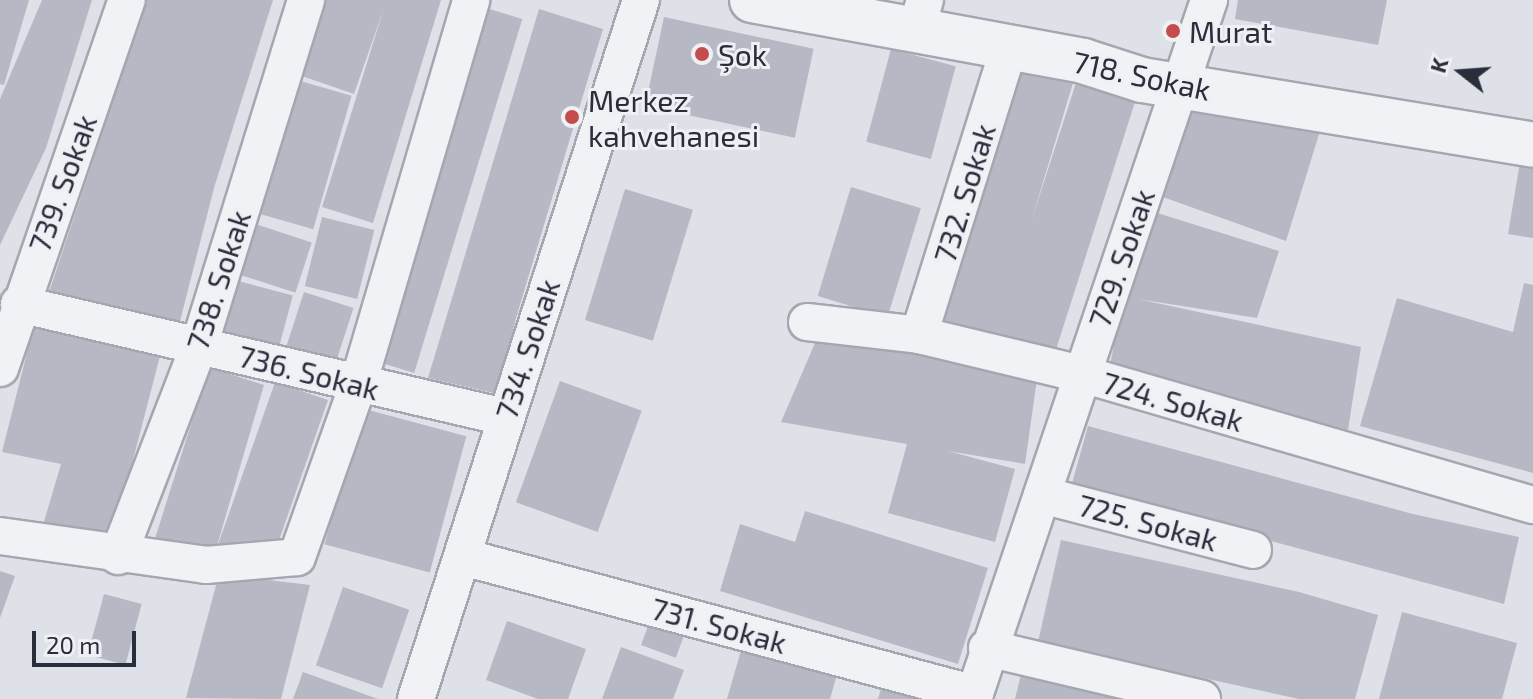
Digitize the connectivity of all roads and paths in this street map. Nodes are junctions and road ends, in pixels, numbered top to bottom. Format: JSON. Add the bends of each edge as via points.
{"nodes":[{"id":1,"x":127,"y":0,"type":"edge"},
{"id":2,"x":306,"y":0,"type":"edge"},
{"id":3,"x":471,"y":0,"type":"edge"},
{"id":4,"x":641,"y":0,"type":"edge"},
{"id":5,"x":752,"y":0,"type":"edge"},
{"id":6,"x":1209,"y":0,"type":"edge"},
{"id":7,"x":920,"y":16,"type":"edge"},
{"id":8,"x":1008,"y":51,"type":"junction"},
{"id":9,"x":1180,"y":85,"type":"junction"},
{"id":10,"x":1533,"y":145,"type":"edge"},
{"id":11,"x":19,"y":304,"type":"junction"},
{"id":12,"x":807,"y":322,"type":"dead end"},
{"id":13,"x":919,"y":335,"type":"junction"},
{"id":14,"x":199,"y":346,"type":"junction"},
{"id":15,"x":0,"y":368,"type":"edge"},
{"id":16,"x":1082,"y":374,"type":"junction"},
{"id":17,"x":358,"y":385,"type":"junction"},
{"id":18,"x":505,"y":417,"type":"junction"},
{"id":19,"x":1042,"y":495,"type":"junction"},
{"id":20,"x":1533,"y":505,"type":"edge"},
{"id":21,"x":0,"y":536,"type":"edge"},
{"id":22,"x":1253,"y":550,"type":"dead end"},
{"id":23,"x":118,"y":556,"type":"junction"},
{"id":24,"x":463,"y":557,"type":"junction"},
{"id":25,"x":987,"y":648,"type":"junction"},
{"id":26,"x":974,"y":696,"type":"edge"},
{"id":27,"x":416,"y":699,"type":"edge"},
{"id":28,"x":1202,"y":699,"type":"edge"}],
"edges":[{"from":1,"to":11,"type":"street","name":"739. Sokak"},
{"from":2,"to":14,"type":"street","name":"738. Sokak"},
{"from":3,"to":17,"type":"street"},
{"from":4,"to":18,"type":"street","name":"734. Sokak"},
{"from":5,"to":7,"type":"street","name":"718. Sokak"},
{"from":6,"to":9,"type":"street","name":"729. Sokak"},
{"from":7,"to":8,"type":"street","name":"718. Sokak"},
{"from":8,"to":9,"type":"street","name":"718. Sokak","via":[[1083,61],[1142,80]]},
{"from":8,"to":13,"type":"street","name":"732. Sokak"},
{"from":9,"to":10,"type":"street","name":"718. Sokak"},
{"from":9,"to":16,"type":"street","name":"729. Sokak"},
{"from":11,"to":14,"type":"street","name":"736. Sokak"},
{"from":11,"to":15,"type":"street","name":"739. Sokak"},
{"from":12,"to":13,"type":"street","name":"724. Sokak"},
{"from":13,"to":16,"type":"street","name":"724. Sokak"},
{"from":14,"to":17,"type":"street","name":"736. Sokak"},
{"from":14,"to":23,"type":"street","name":"738. Sokak"},
{"from":16,"to":19,"type":"street","name":"729. Sokak"},
{"from":16,"to":20,"type":"street","name":"724. Sokak"},
{"from":17,"to":18,"type":"street","name":"736. Sokak"},
{"from":17,"to":23,"type":"street","via":[[297,557],[206,565]]},
{"from":18,"to":24,"type":"street","name":"734. Sokak"},
{"from":19,"to":22,"type":"street","name":"725. Sokak"},
{"from":19,"to":25,"type":"street","name":"729. Sokak"},
{"from":21,"to":23,"type":"street"},
{"from":24,"to":26,"type":"street","name":"731. Sokak"},
{"from":24,"to":27,"type":"street","name":"734. Sokak"},
{"from":25,"to":26,"type":"street","name":"729. Sokak"},
{"from":25,"to":28,"type":"street"}]}
